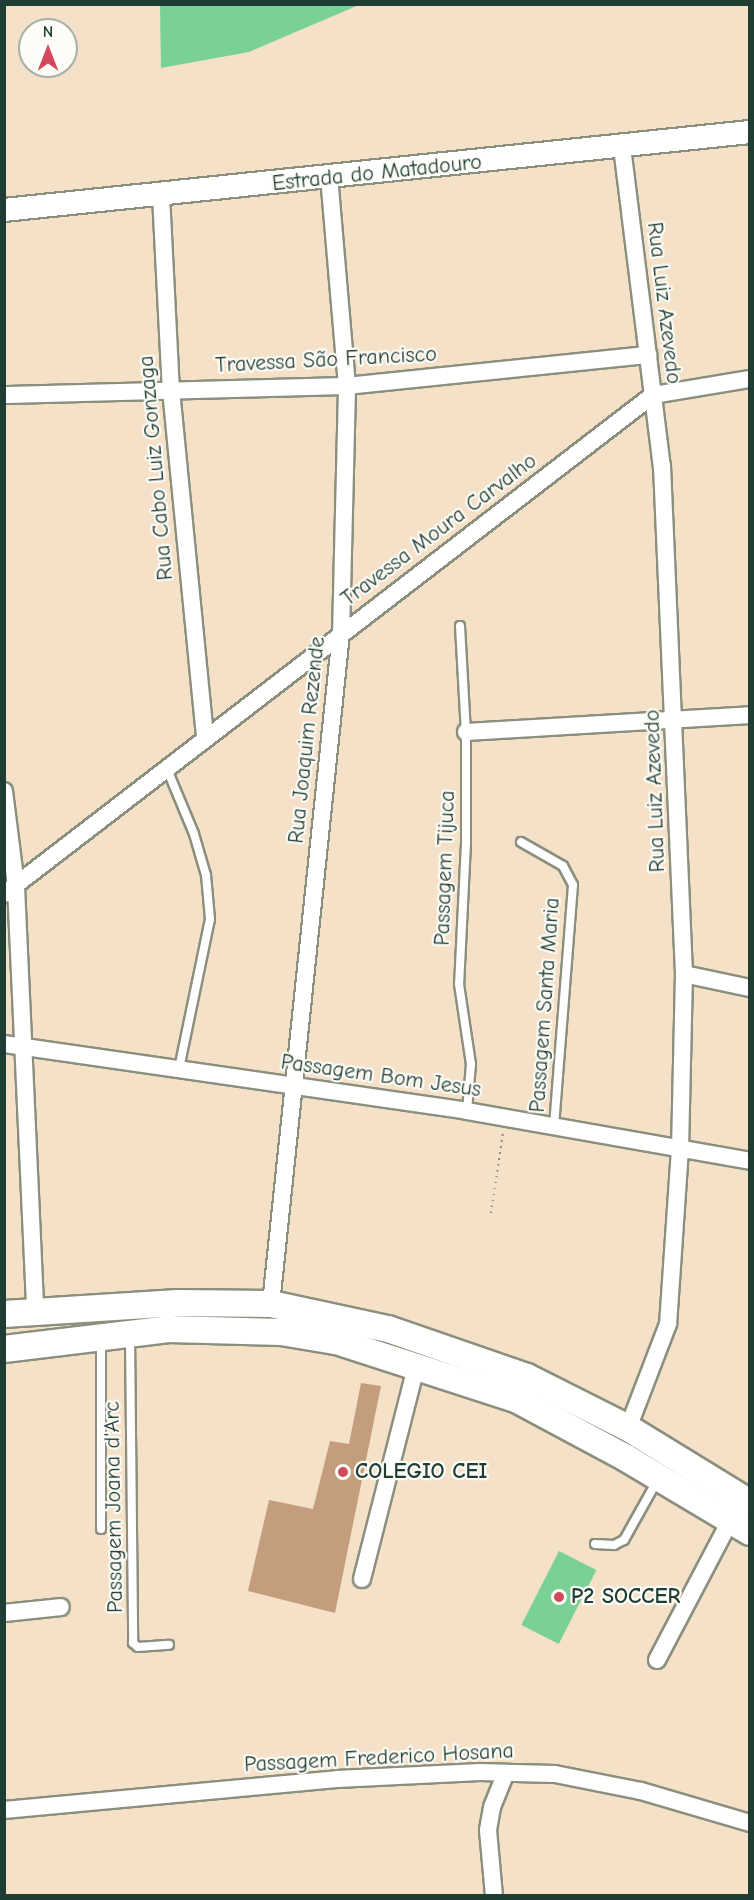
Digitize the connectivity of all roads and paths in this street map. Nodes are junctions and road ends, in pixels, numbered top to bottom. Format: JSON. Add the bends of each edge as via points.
{"nodes":[{"id":1,"x":750,"y":132,"type":"edge"},
{"id":2,"x":622,"y":147,"type":"junction"},
{"id":3,"x":330,"y":178,"type":"junction"},
{"id":4,"x":161,"y":195,"type":"junction"},
{"id":5,"x":4,"y":210,"type":"edge"},
{"id":6,"x":648,"y":355,"type":"junction"},
{"id":7,"x":750,"y":379,"type":"edge"},
{"id":8,"x":347,"y":386,"type":"junction"},
{"id":9,"x":171,"y":390,"type":"junction"},
{"id":10,"x":653,"y":395,"type":"junction"},
{"id":11,"x":4,"y":396,"type":"edge"},
{"id":12,"x":460,"y":626,"type":"dead end"},
{"id":13,"x":341,"y":634,"type":"junction"},
{"id":14,"x":750,"y":715,"type":"edge"},
{"id":15,"x":676,"y":720,"type":"junction"},
{"id":16,"x":466,"y":732,"type":"junction"},
{"id":17,"x":205,"y":737,"type":"junction"},
{"id":18,"x":167,"y":769,"type":"junction"},
{"id":19,"x":4,"y":790,"type":"edge"},
{"id":20,"x":521,"y":842,"type":"dead end"},
{"id":21,"x":10,"y":890,"type":"edge"},
{"id":22,"x":684,"y":974,"type":"junction"},
{"id":23,"x":750,"y":988,"type":"edge"},
{"id":24,"x":4,"y":1044,"type":"edge"},
{"id":25,"x":24,"y":1046,"type":"junction"},
{"id":26,"x":179,"y":1069,"type":"junction"},
{"id":27,"x":294,"y":1085,"type":"junction"},
{"id":28,"x":467,"y":1111,"type":"junction"},
{"id":29,"x":506,"y":1118,"type":"junction"},
{"id":30,"x":554,"y":1126,"type":"junction"},
{"id":31,"x":680,"y":1149,"type":"junction"},
{"id":32,"x":750,"y":1161,"type":"edge"},
{"id":33,"x":491,"y":1213,"type":"dead end"},
{"id":34,"x":205,"y":1304,"type":"junction"},
{"id":35,"x":272,"y":1304,"type":"junction"},
{"id":36,"x":35,"y":1310,"type":"junction"},
{"id":37,"x":4,"y":1314,"type":"edge"},
{"id":38,"x":205,"y":1330,"type":"junction"},
{"id":39,"x":130,"y":1332,"type":"junction"},
{"id":40,"x":101,"y":1336,"type":"junction"},
{"id":41,"x":36,"y":1345,"type":"junction"},
{"id":42,"x":4,"y":1349,"type":"edge"},
{"id":43,"x":417,"y":1364,"type":"junction"},
{"id":44,"x":522,"y":1388,"type":"junction"},
{"id":45,"x":628,"y":1428,"type":"junction"},
{"id":46,"x":659,"y":1478,"type":"junction"},
{"id":47,"x":750,"y":1503,"type":"edge"},
{"id":48,"x":740,"y":1527,"type":"edge"},
{"id":49,"x":101,"y":1529,"type":"dead end"},
{"id":50,"x":595,"y":1544,"type":"dead end"},
{"id":51,"x":362,"y":1579,"type":"dead end"},
{"id":52,"x":61,"y":1607,"type":"dead end"},
{"id":53,"x":4,"y":1613,"type":"edge"},
{"id":54,"x":169,"y":1645,"type":"dead end"},
{"id":55,"x":657,"y":1660,"type":"dead end"},
{"id":56,"x":506,"y":1773,"type":"junction"},
{"id":57,"x":4,"y":1810,"type":"edge"},
{"id":58,"x":750,"y":1823,"type":"edge"},
{"id":59,"x":494,"y":1896,"type":"edge"}],
"edges":[{"from":1,"to":2,"type":"main road","name":"Estrada do Matadouro"},
{"from":2,"to":3,"type":"main road","name":"Estrada do Matadouro"},
{"from":2,"to":6,"type":"street","name":"Rua Luiz Azevedo"},
{"from":3,"to":4,"type":"main road","name":"Estrada do Matadouro"},
{"from":3,"to":8,"type":"street","name":"Rua Joaquim Rezende"},
{"from":4,"to":5,"type":"main road","name":"Estrada do Matadouro"},
{"from":4,"to":9,"type":"street","name":"Rua Cabo Luiz Gonzaga"},
{"from":6,"to":8,"type":"street","name":"Travessa São Francisco"},
{"from":6,"to":10,"type":"street","name":"Rua Luiz Azevedo"},
{"from":7,"to":10,"type":"street","name":"Travessa Moura Carvalho"},
{"from":8,"to":9,"type":"street","name":"Travessa São Francisco"},
{"from":8,"to":13,"type":"street","name":"Rua Joaquim Rezende"},
{"from":9,"to":11,"type":"street","name":"Travessa São Francisco"},
{"from":9,"to":17,"type":"street","name":"Rua Cabo Luiz Gonzaga"},
{"from":10,"to":13,"type":"street","name":"Travessa Moura Carvalho"},
{"from":10,"to":15,"type":"street","name":"Rua Luiz Azevedo","via":[[662,466]]},
{"from":12,"to":16,"type":"lane","name":"Passagem Tijuca"},
{"from":13,"to":17,"type":"street","name":"Travessa Moura Carvalho"},
{"from":13,"to":27,"type":"street","name":"Rua Joaquim Rezende"},
{"from":14,"to":15,"type":"street"},
{"from":15,"to":16,"type":"street"},
{"from":15,"to":22,"type":"street","name":"Rua Luiz Azevedo"},
{"from":16,"to":28,"type":"lane","name":"Passagem Tijuca","via":[[466,843],[459,984],[471,1065]]},
{"from":17,"to":18,"type":"street","name":"Travessa Moura Carvalho"},
{"from":18,"to":21,"type":"street","name":"Travessa Moura Carvalho"},
{"from":18,"to":26,"type":"lane","via":[[206,875],[210,919]]},
{"from":19,"to":21,"type":"street"},
{"from":20,"to":30,"type":"lane","name":"Passagem Santa Maria","via":[[563,866],[573,885]]},
{"from":21,"to":25,"type":"street"},
{"from":22,"to":23,"type":"street"},
{"from":22,"to":31,"type":"street","name":"Rua Luiz Azevedo"},
{"from":24,"to":25,"type":"street","name":"Passagem Bom Jesus"},
{"from":25,"to":26,"type":"street","name":"Passagem Bom Jesus"},
{"from":25,"to":36,"type":"street"},
{"from":26,"to":27,"type":"street","name":"Passagem Bom Jesus"},
{"from":27,"to":28,"type":"street","name":"Passagem Bom Jesus"},
{"from":27,"to":35,"type":"street","name":"Rua Joaquim Rezende"},
{"from":28,"to":29,"type":"street","name":"Passagem Bom Jesus"},
{"from":29,"to":30,"type":"street","name":"Passagem Bom Jesus"},
{"from":29,"to":33,"type":"path"},
{"from":30,"to":31,"type":"street","name":"Passagem Bom Jesus"},
{"from":31,"to":32,"type":"street","name":"Passagem Bom Jesus"},
{"from":31,"to":45,"type":"street","name":"Rua Luiz Azevedo","via":[[668,1324]]},
{"from":34,"to":35,"type":"main road"},
{"from":34,"to":36,"type":"main road"},
{"from":34,"to":38,"type":"main road"},
{"from":35,"to":44,"type":"main road","via":[[399,1332]]},
{"from":36,"to":37,"type":"main road"},
{"from":36,"to":41,"type":"main road"},
{"from":38,"to":39,"type":"main road"},
{"from":38,"to":43,"type":"main road","via":[[281,1332],[336,1341]]},
{"from":39,"to":40,"type":"main road"},
{"from":39,"to":54,"type":"lane","name":"Passagem Joana d'Arc","via":[[133,1643],[138,1647]]},
{"from":40,"to":41,"type":"main road"},
{"from":40,"to":49,"type":"lane"},
{"from":41,"to":42,"type":"main road"},
{"from":43,"to":44,"type":"main road"},
{"from":43,"to":51,"type":"street"},
{"from":44,"to":45,"type":"main road"},
{"from":44,"to":46,"type":"main road"},
{"from":45,"to":47,"type":"main road"},
{"from":46,"to":48,"type":"main road"},
{"from":46,"to":50,"type":"lane","via":[[624,1540],[614,1545]]},
{"from":48,"to":55,"type":"street"},
{"from":52,"to":53,"type":"street"},
{"from":56,"to":57,"type":"street","name":"Passagem Frederico Hosana","via":[[337,1779]]},
{"from":56,"to":58,"type":"street","name":"Passagem Frederico Hosana","via":[[555,1774],[641,1791]]},
{"from":56,"to":59,"type":"street","via":[[492,1807],[488,1830]]}]}
